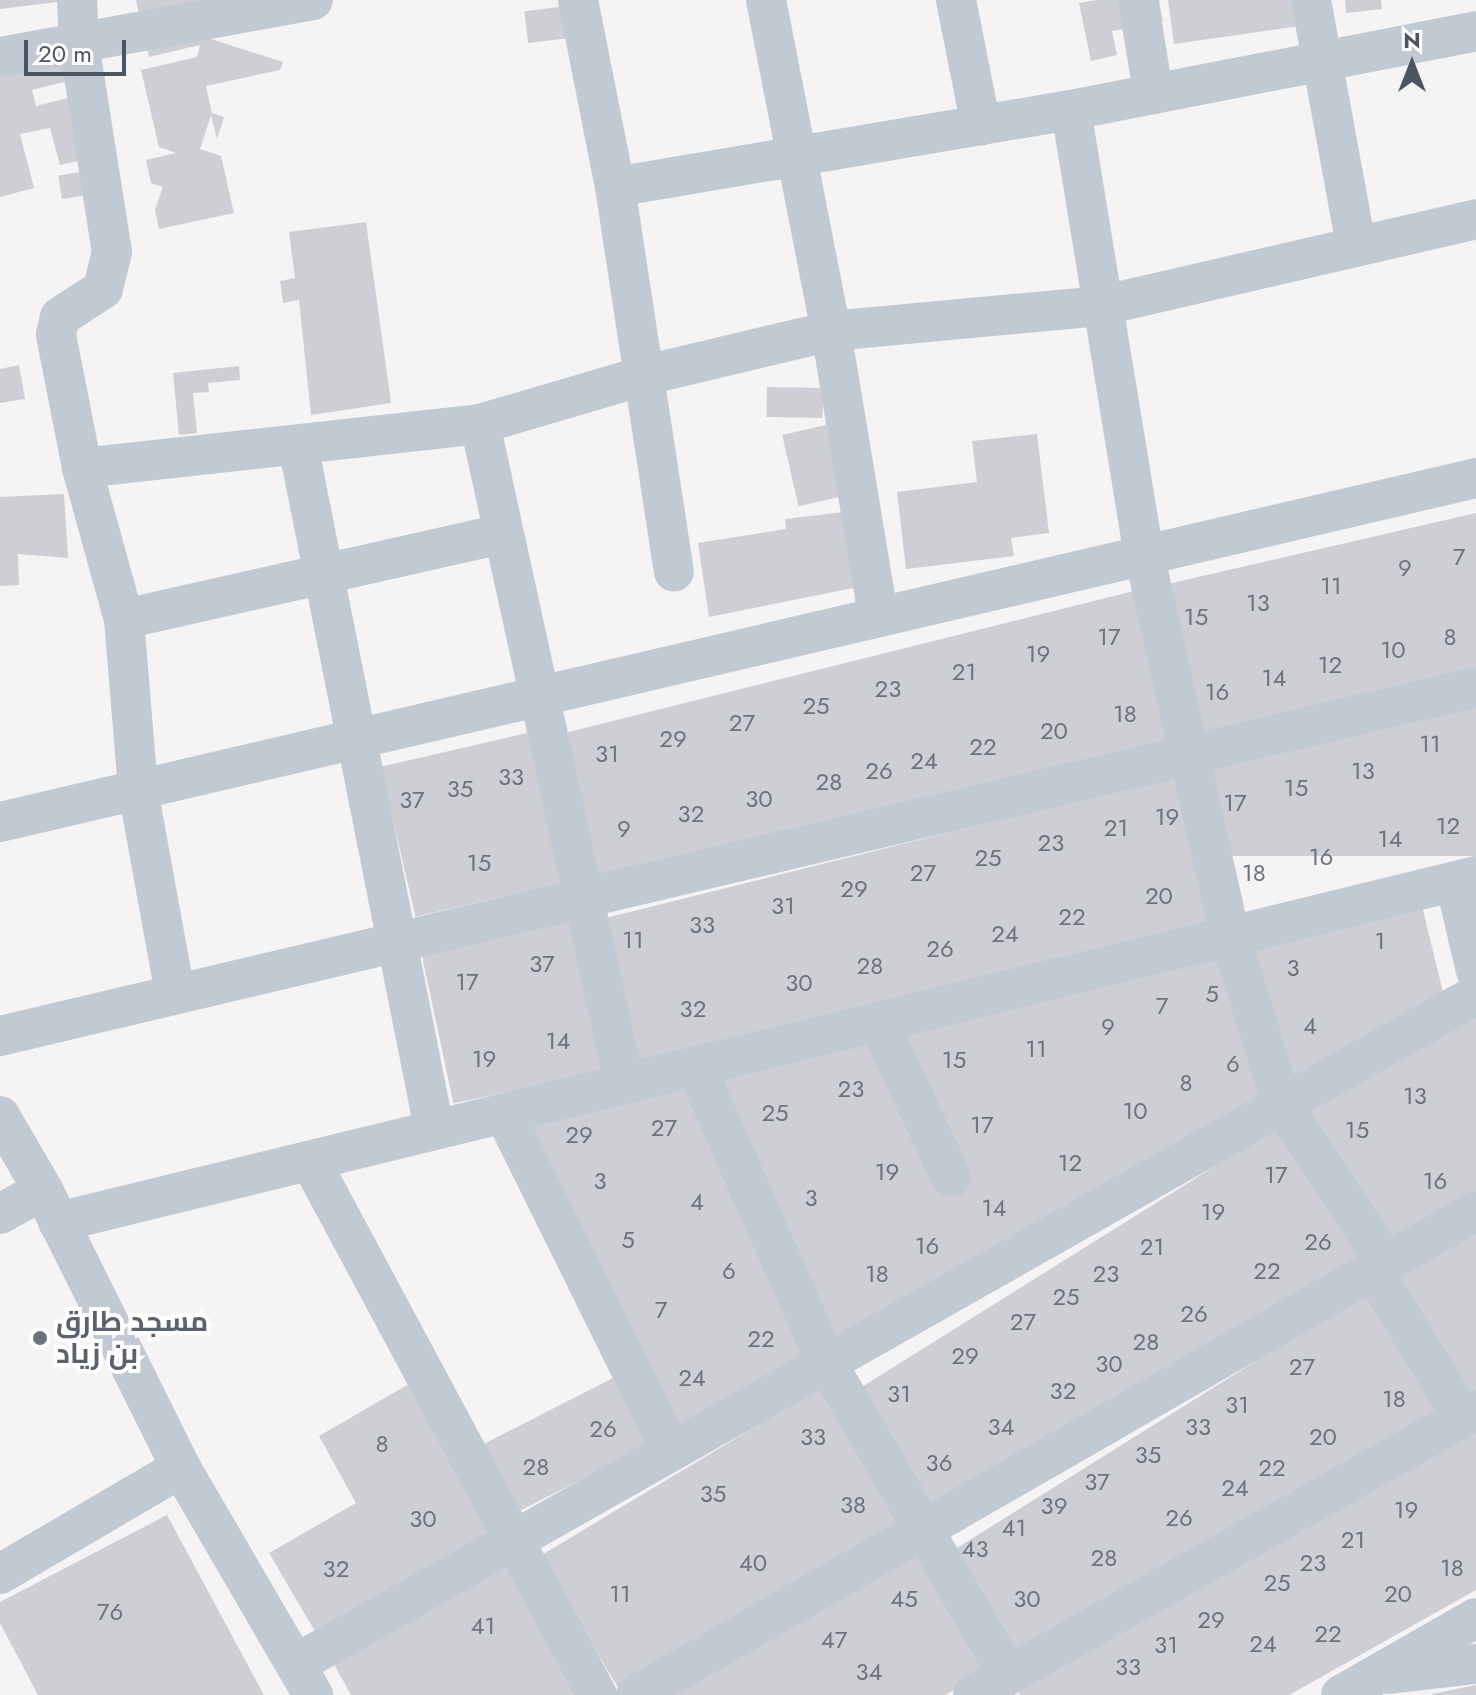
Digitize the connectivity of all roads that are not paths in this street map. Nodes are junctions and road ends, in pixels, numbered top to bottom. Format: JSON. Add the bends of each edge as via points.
{"nodes":[{"id":1,"x":77,"y":0,"type":"edge"},
{"id":2,"x":313,"y":0,"type":"edge"},
{"id":3,"x":578,"y":0,"type":"edge"},
{"id":4,"x":766,"y":0,"type":"edge"},
{"id":5,"x":956,"y":0,"type":"edge"},
{"id":6,"x":1138,"y":0,"type":"edge"},
{"id":7,"x":1311,"y":0,"type":"edge"},
{"id":8,"x":258,"y":4,"type":"edge"},
{"id":9,"x":1476,"y":31,"type":"edge"},
{"id":10,"x":79,"y":44,"type":"junction"},
{"id":11,"x":0,"y":57,"type":"edge"},
{"id":12,"x":1324,"y":60,"type":"junction"},
{"id":13,"x":1153,"y":92,"type":"junction"},
{"id":14,"x":1071,"y":110,"type":"junction"},
{"id":15,"x":981,"y":126,"type":"junction"},
{"id":16,"x":795,"y":157,"type":"junction"},
{"id":17,"x":615,"y":187,"type":"junction"},
{"id":18,"x":1476,"y":219,"type":"edge"},
{"id":19,"x":1356,"y":246,"type":"junction"},
{"id":20,"x":1100,"y":306,"type":"junction"},
{"id":21,"x":831,"y":331,"type":"junction"},
{"id":22,"x":646,"y":375,"type":"junction"},
{"id":23,"x":480,"y":424,"type":"junction"},
{"id":24,"x":298,"y":445,"type":"junction"},
{"id":25,"x":82,"y":468,"type":"junction"},
{"id":26,"x":1476,"y":478,"type":"edge"},
{"id":27,"x":502,"y":534,"type":"junction"},
{"id":28,"x":1144,"y":554,"type":"junction"},
{"id":29,"x":674,"y":571,"type":"dead end"},
{"id":30,"x":324,"y":577,"type":"junction"},
{"id":31,"x":878,"y":616,"type":"junction"},
{"id":32,"x":124,"y":619,"type":"junction"},
{"id":33,"x":1476,"y":687,"type":"edge"},
{"id":34,"x":543,"y":695,"type":"junction"},
{"id":35,"x":358,"y":738,"type":"junction"},
{"id":36,"x":1186,"y":755,"type":"junction"},
{"id":37,"x":138,"y":790,"type":"junction"},
{"id":38,"x":2,"y":822,"type":"edge"},
{"id":39,"x":1465,"y":879,"type":"edge"},
{"id":40,"x":584,"y":897,"type":"junction"},
{"id":41,"x":1230,"y":937,"type":"junction"},
{"id":42,"x":396,"y":945,"type":"junction"},
{"id":43,"x":1476,"y":971,"type":"edge"},
{"id":44,"x":175,"y":994,"type":"junction"},
{"id":45,"x":1476,"y":995,"type":"edge"},
{"id":46,"x":880,"y":1026,"type":"junction"},
{"id":47,"x":0,"y":1036,"type":"edge"},
{"id":48,"x":697,"y":1070,"type":"junction"},
{"id":49,"x":624,"y":1083,"type":"junction"},
{"id":50,"x":1283,"y":1106,"type":"junction"},
{"id":51,"x":505,"y":1115,"type":"junction"},
{"id":52,"x":0,"y":1116,"type":"edge"},
{"id":53,"x":434,"y":1128,"type":"junction"},
{"id":54,"x":312,"y":1164,"type":"junction"},
{"id":55,"x":951,"y":1177,"type":"dead end"},
{"id":56,"x":50,"y":1206,"type":"junction"},
{"id":57,"x":1476,"y":1211,"type":"edge"},
{"id":58,"x":0,"y":1214,"type":"edge"},
{"id":59,"x":1379,"y":1266,"type":"junction"},
{"id":60,"x":827,"y":1363,"type":"junction"},
{"id":61,"x":1469,"y":1414,"type":"edge"},
{"id":62,"x":671,"y":1451,"type":"junction"},
{"id":63,"x":181,"y":1468,"type":"junction"},
{"id":64,"x":924,"y":1528,"type":"junction"},
{"id":65,"x":513,"y":1545,"type":"junction"},
{"id":66,"x":0,"y":1574,"type":"edge"},
{"id":67,"x":1476,"y":1618,"type":"edge"},
{"id":68,"x":1476,"y":1664,"type":"edge"},
{"id":69,"x":1008,"y":1675,"type":"junction"},
{"id":70,"x":305,"y":1680,"type":"edge"},
{"id":71,"x":1357,"y":1685,"type":"edge"},
{"id":72,"x":597,"y":1695,"type":"edge"},
{"id":73,"x":636,"y":1695,"type":"edge"},
{"id":74,"x":973,"y":1695,"type":"edge"}],
"edges":[{"from":1,"to":10,"type":"street"},
{"from":2,"to":8,"type":"street"},
{"from":3,"to":17,"type":"street"},
{"from":4,"to":16,"type":"street"},
{"from":5,"to":15,"type":"street"},
{"from":6,"to":13,"type":"street"},
{"from":7,"to":12,"type":"street"},
{"from":8,"to":10,"type":"street"},
{"from":9,"to":12,"type":"street"},
{"from":10,"to":11,"type":"street"},
{"from":10,"to":25,"type":"street","via":[[112,252],[103,289],[78,302],[57,326]]},
{"from":12,"to":13,"type":"street"},
{"from":12,"to":19,"type":"street"},
{"from":13,"to":14,"type":"street"},
{"from":14,"to":15,"type":"street"},
{"from":14,"to":20,"type":"street"},
{"from":15,"to":16,"type":"street"},
{"from":16,"to":17,"type":"street"},
{"from":16,"to":21,"type":"street"},
{"from":17,"to":22,"type":"street"},
{"from":18,"to":19,"type":"street"},
{"from":19,"to":20,"type":"street"},
{"from":20,"to":21,"type":"street"},
{"from":20,"to":28,"type":"street"},
{"from":21,"to":22,"type":"street"},
{"from":21,"to":31,"type":"street"},
{"from":22,"to":23,"type":"street"},
{"from":22,"to":29,"type":"street"},
{"from":23,"to":24,"type":"street"},
{"from":23,"to":27,"type":"street"},
{"from":24,"to":25,"type":"street"},
{"from":24,"to":30,"type":"street"},
{"from":25,"to":32,"type":"street"},
{"from":26,"to":28,"type":"street"},
{"from":27,"to":30,"type":"street"},
{"from":27,"to":34,"type":"street"},
{"from":28,"to":31,"type":"street"},
{"from":28,"to":36,"type":"street"},
{"from":30,"to":32,"type":"street"},
{"from":30,"to":35,"type":"street"},
{"from":31,"to":34,"type":"street"},
{"from":32,"to":37,"type":"street"},
{"from":33,"to":36,"type":"street"},
{"from":34,"to":35,"type":"street"},
{"from":34,"to":40,"type":"street"},
{"from":35,"to":37,"type":"street"},
{"from":35,"to":42,"type":"street"},
{"from":36,"to":40,"type":"street"},
{"from":36,"to":41,"type":"street"},
{"from":37,"to":38,"type":"street"},
{"from":37,"to":44,"type":"street"},
{"from":39,"to":41,"type":"street"},
{"from":39,"to":43,"type":"street"},
{"from":40,"to":42,"type":"street"},
{"from":40,"to":49,"type":"street"},
{"from":41,"to":46,"type":"street"},
{"from":41,"to":50,"type":"street"},
{"from":42,"to":44,"type":"street"},
{"from":42,"to":53,"type":"street"},
{"from":44,"to":47,"type":"street"},
{"from":45,"to":50,"type":"street"},
{"from":46,"to":48,"type":"street"},
{"from":46,"to":55,"type":"street"},
{"from":48,"to":49,"type":"street"},
{"from":48,"to":60,"type":"street"},
{"from":49,"to":51,"type":"street"},
{"from":50,"to":59,"type":"street"},
{"from":50,"to":60,"type":"street"},
{"from":51,"to":53,"type":"street"},
{"from":51,"to":62,"type":"street"},
{"from":52,"to":56,"type":"street"},
{"from":53,"to":54,"type":"street"},
{"from":54,"to":56,"type":"street"},
{"from":54,"to":65,"type":"street"},
{"from":56,"to":58,"type":"street"},
{"from":56,"to":63,"type":"street"},
{"from":57,"to":59,"type":"street"},
{"from":59,"to":61,"type":"street"},
{"from":59,"to":64,"type":"street"},
{"from":60,"to":62,"type":"street"},
{"from":60,"to":64,"type":"street"},
{"from":61,"to":69,"type":"street"},
{"from":62,"to":65,"type":"street"},
{"from":63,"to":66,"type":"street"},
{"from":63,"to":70,"type":"street"},
{"from":64,"to":69,"type":"street"},
{"from":64,"to":73,"type":"street"},
{"from":65,"to":70,"type":"street"},
{"from":65,"to":72,"type":"street"},
{"from":67,"to":71,"type":"street"},
{"from":68,"to":71,"type":"street"},
{"from":69,"to":74,"type":"street"}]}
